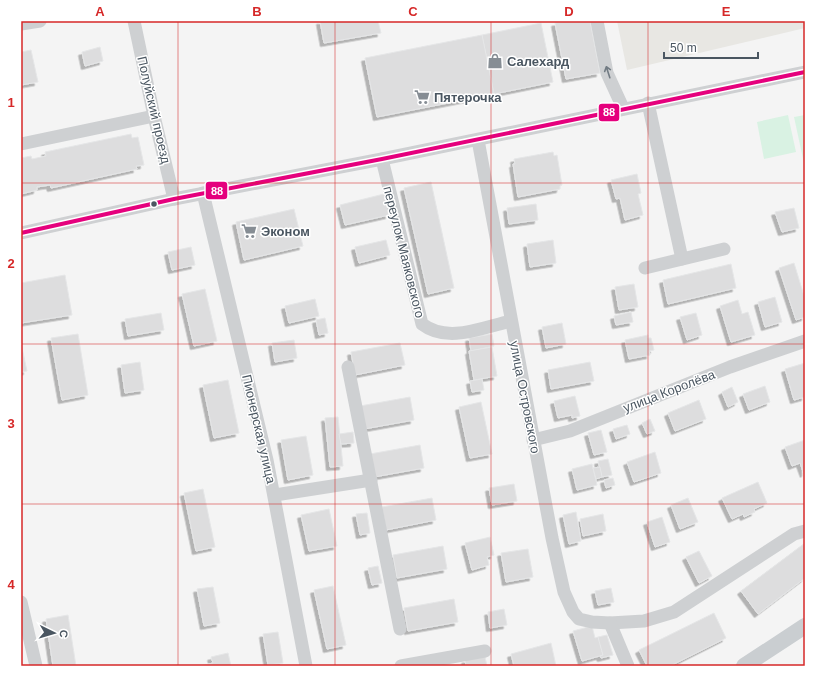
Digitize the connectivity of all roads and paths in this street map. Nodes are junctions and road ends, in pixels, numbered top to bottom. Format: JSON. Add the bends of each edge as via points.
{"nodes":[{"id":1,"x":40,"y":21,"type":"edge"},
{"id":2,"x":134,"y":21,"type":"edge"},
{"id":3,"x":597,"y":21,"type":"edge"},
{"id":4,"x":21,"y":24,"type":"edge"},
{"id":5,"x":805,"y":72,"type":"edge"},
{"id":6,"x":648,"y":103,"type":"junction"},
{"id":7,"x":623,"y":108,"type":"junction"},
{"id":8,"x":154,"y":116,"type":"junction"},
{"id":9,"x":478,"y":140,"type":"junction"},
{"id":10,"x":21,"y":144,"type":"edge"},
{"id":11,"x":382,"y":159,"type":"junction"},
{"id":12,"x":203,"y":194,"type":"junction"},
{"id":13,"x":174,"y":199,"type":"junction"},
{"id":14,"x":21,"y":233,"type":"edge"},
{"id":15,"x":724,"y":249,"type":"dead end"},
{"id":16,"x":682,"y":259,"type":"junction"},
{"id":17,"x":644,"y":268,"type":"dead end"},
{"id":18,"x":511,"y":321,"type":"junction"},
{"id":19,"x":805,"y":341,"type":"edge"},
{"id":20,"x":348,"y":368,"type":"dead end"},
{"id":21,"x":533,"y":440,"type":"junction"},
{"id":22,"x":371,"y":480,"type":"junction"},
{"id":23,"x":274,"y":495,"type":"junction"},
{"id":24,"x":805,"y":531,"type":"edge"},
{"id":25,"x":21,"y":602,"type":"edge"},
{"id":26,"x":610,"y":623,"type":"junction"},
{"id":27,"x":805,"y":626,"type":"edge"},
{"id":28,"x":400,"y":629,"type":"dead end"},
{"id":29,"x":485,"y":651,"type":"dead end"},
{"id":30,"x":36,"y":666,"type":"edge"},
{"id":31,"x":306,"y":666,"type":"edge"},
{"id":32,"x":401,"y":666,"type":"edge"},
{"id":33,"x":628,"y":666,"type":"edge"},
{"id":34,"x":744,"y":666,"type":"edge"}],
"edges":[{"from":1,"to":4,"type":"street"},
{"from":2,"to":8,"type":"street","name":"Полуйский проезд"},
{"from":7,"to":3,"type":"street","one_way":true,"via":[[607,73]]},
{"from":5,"to":6,"type":"street"},
{"from":6,"to":7,"type":"street"},
{"from":6,"to":16,"type":"street"},
{"from":7,"to":9,"type":"street"},
{"from":8,"to":10,"type":"street"},
{"from":8,"to":13,"type":"street","name":"Полуйский проезд"},
{"from":9,"to":11,"type":"street"},
{"from":9,"to":18,"type":"street","name":"улица Островского"},
{"from":11,"to":12,"type":"street"},
{"from":11,"to":18,"type":"street","name":"переулок Маяковского","via":[[422,324],[430,331],[452,335]]},
{"from":12,"to":13,"type":"street"},
{"from":12,"to":23,"type":"street","name":"Пионерская улица"},
{"from":13,"to":14,"type":"street"},
{"from":15,"to":16,"type":"street"},
{"from":16,"to":17,"type":"street"},
{"from":18,"to":21,"type":"street","name":"улица Островского"},
{"from":19,"to":21,"type":"street","name":"улица Королёва","via":[[570,431]]},
{"from":20,"to":22,"type":"street"},
{"from":21,"to":26,"type":"street","name":"улица Островского","via":[[564,592],[573,612],[580,619]]},
{"from":22,"to":23,"type":"street"},
{"from":22,"to":28,"type":"street"},
{"from":23,"to":31,"type":"street","name":"Пионерская улица"},
{"from":24,"to":26,"type":"street","via":[[794,534],[674,612],[644,621]]},
{"from":25,"to":30,"type":"street"},
{"from":26,"to":33,"type":"street"},
{"from":27,"to":34,"type":"main road"},
{"from":29,"to":32,"type":"street"}]}
